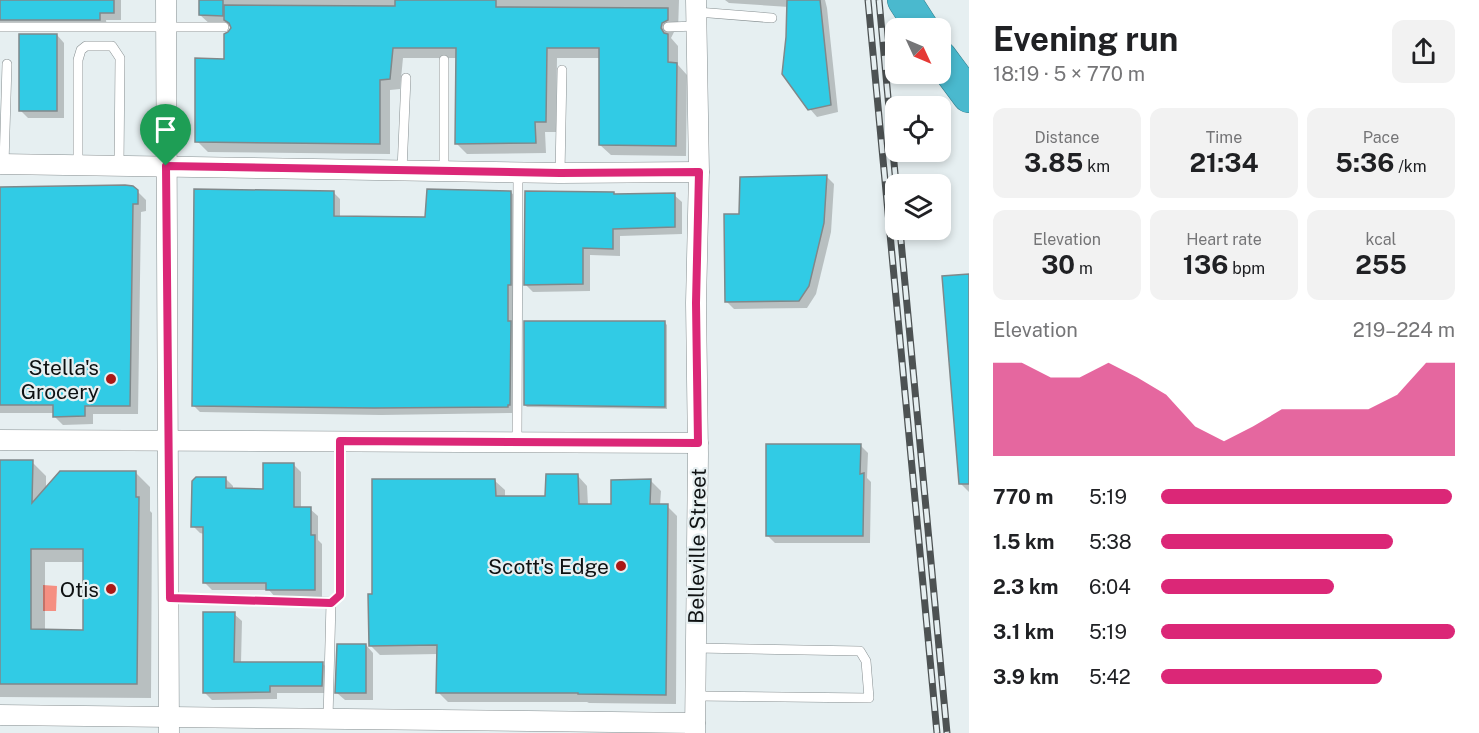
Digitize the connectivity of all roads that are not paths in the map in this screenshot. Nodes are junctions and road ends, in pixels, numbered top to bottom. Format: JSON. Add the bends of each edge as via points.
{"nodes":[{"id":1,"x":166,"y":0,"type":"edge"},
{"id":2,"x":904,"y":0,"type":"edge"},
{"id":3,"x":697,"y":13,"type":"edge"},
{"id":4,"x":772,"y":18,"type":"dead end"},
{"id":5,"x":916,"y":18,"type":"edge"},
{"id":6,"x":166,"y":25,"type":"junction"},
{"id":7,"x":0,"y":27,"type":"edge"},
{"id":8,"x":224,"y":27,"type":"dead end"},
{"id":9,"x":668,"y":27,"type":"dead end"},
{"id":10,"x":444,"y":60,"type":"dead end"},
{"id":11,"x":7,"y":64,"type":"dead end"},
{"id":12,"x":562,"y":70,"type":"dead end"},
{"id":13,"x":406,"y":78,"type":"dead end"},
{"id":14,"x":2,"y":164,"type":"edge"},
{"id":15,"x":78,"y":165,"type":"junction"},
{"id":16,"x":119,"y":166,"type":"junction"},
{"id":17,"x":166,"y":166,"type":"junction"},
{"id":18,"x":402,"y":170,"type":"junction"},
{"id":19,"x":444,"y":171,"type":"junction"},
{"id":20,"x":518,"y":172,"type":"junction"},
{"id":21,"x":699,"y":172,"type":"junction"},
{"id":22,"x":560,"y":173,"type":"junction"},
{"id":23,"x":0,"y":440,"type":"edge"},
{"id":24,"x":169,"y":441,"type":"junction"},
{"id":25,"x":340,"y":441,"type":"junction"},
{"id":26,"x":517,"y":442,"type":"junction"},
{"id":27,"x":698,"y":443,"type":"junction"},
{"id":28,"x":170,"y":598,"type":"junction"},
{"id":29,"x":331,"y":603,"type":"junction"},
{"id":30,"x":696,"y":648,"type":"junction"},
{"id":31,"x":696,"y":696,"type":"junction"},
{"id":32,"x":0,"y":715,"type":"edge"},
{"id":33,"x":328,"y":719,"type":"junction"},
{"id":34,"x":169,"y":724,"type":"edge"},
{"id":35,"x":391,"y":726,"type":"edge"},
{"id":36,"x":572,"y":727,"type":"edge"},
{"id":37,"x":695,"y":728,"type":"edge"}],
"edges":[{"from":1,"to":6,"type":"street"},
{"from":2,"to":5,"type":"highway"},
{"from":3,"to":4,"type":"lane"},
{"from":3,"to":9,"type":"lane"},
{"from":3,"to":21,"type":"street","name":"Belleville Street"},
{"from":6,"to":7,"type":"lane"},
{"from":6,"to":8,"type":"lane"},
{"from":6,"to":17,"type":"street"},
{"from":10,"to":19,"type":"lane"},
{"from":11,"to":14,"type":"lane"},
{"from":12,"to":22,"type":"lane"},
{"from":13,"to":18,"type":"lane"},
{"from":14,"to":15,"type":"street"},
{"from":15,"to":16,"type":"street"},
{"from":15,"to":16,"type":"lane","via":[[78,60],[87,46],[112,46],[120,58]]},
{"from":16,"to":17,"type":"street"},
{"from":17,"to":18,"type":"street"},
{"from":17,"to":24,"type":"street"},
{"from":18,"to":19,"type":"street"},
{"from":19,"to":20,"type":"street"},
{"from":20,"to":22,"type":"street"},
{"from":20,"to":26,"type":"lane"},
{"from":21,"to":22,"type":"street"},
{"from":21,"to":27,"type":"street","name":"Belleville Street"},
{"from":23,"to":24,"type":"street"},
{"from":24,"to":25,"type":"street"},
{"from":24,"to":28,"type":"street"},
{"from":25,"to":26,"type":"street"},
{"from":25,"to":29,"type":"lane","via":[[340,595]]},
{"from":26,"to":27,"type":"street"},
{"from":27,"to":30,"type":"street","name":"Belleville Street"},
{"from":28,"to":29,"type":"lane"},
{"from":28,"to":34,"type":"street"},
{"from":29,"to":33,"type":"lane"},
{"from":30,"to":31,"type":"street","name":"Belleville Street"},
{"from":30,"to":31,"type":"lane","via":[[860,651],[866,661],[869,698]]},
{"from":31,"to":37,"type":"street","name":"Belleville Street"},
{"from":32,"to":34,"type":"street"},
{"from":33,"to":34,"type":"street"},
{"from":33,"to":35,"type":"street"},
{"from":35,"to":36,"type":"street"},
{"from":36,"to":37,"type":"street"}]}
